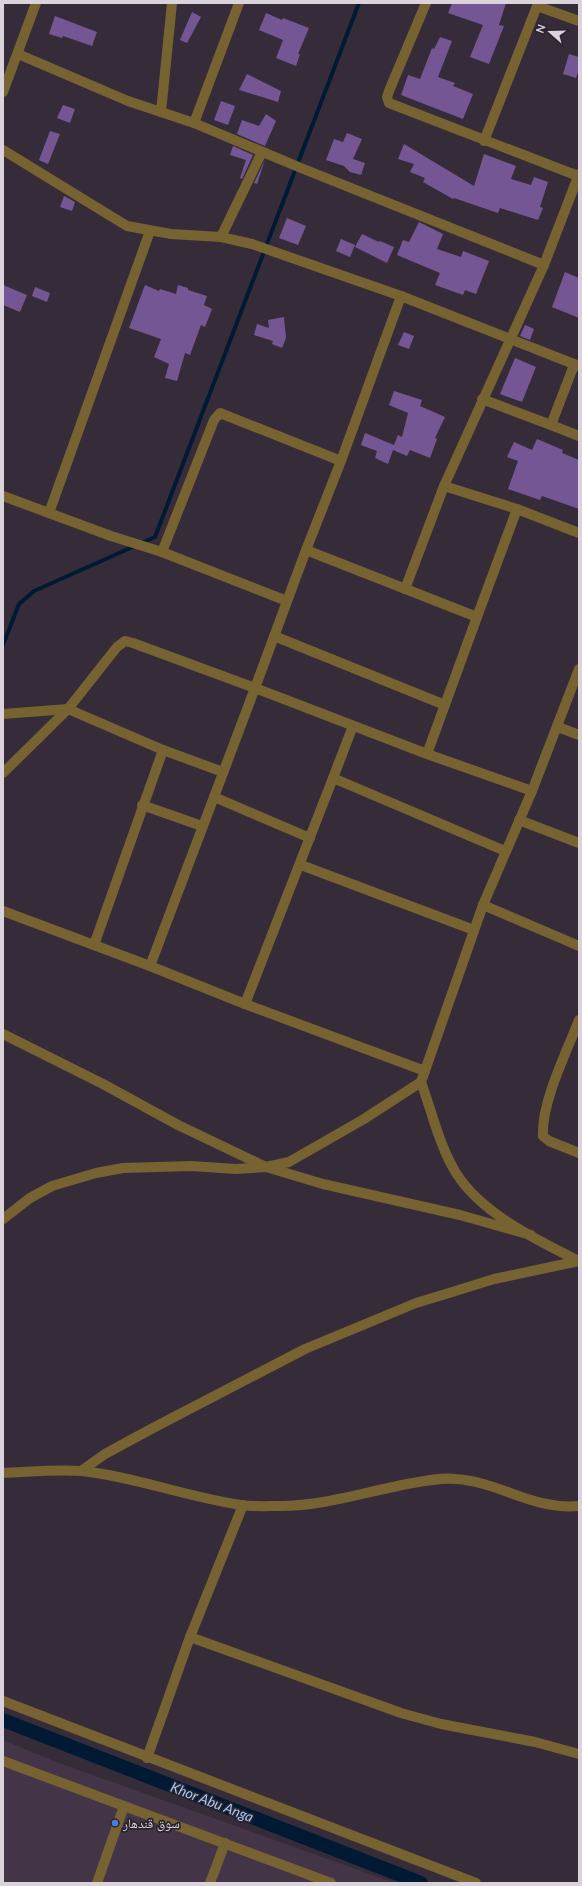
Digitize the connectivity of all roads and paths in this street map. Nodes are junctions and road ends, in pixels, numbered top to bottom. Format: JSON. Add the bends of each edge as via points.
{"nodes":[{"id":1,"x":36,"y":3,"type":"edge"},
{"id":2,"x":172,"y":3,"type":"edge"},
{"id":3,"x":238,"y":3,"type":"edge"},
{"id":4,"x":426,"y":3,"type":"edge"},
{"id":5,"x":538,"y":5,"type":"edge"},
{"id":6,"x":579,"y":20,"type":"edge"},
{"id":7,"x":18,"y":54,"type":"junction"},
{"id":8,"x":3,"y":92,"type":"edge"},
{"id":9,"x":161,"y":112,"type":"junction"},
{"id":10,"x":194,"y":123,"type":"junction"},
{"id":11,"x":484,"y":141,"type":"junction"},
{"id":12,"x":3,"y":150,"type":"edge"},
{"id":13,"x":262,"y":152,"type":"junction"},
{"id":14,"x":579,"y":175,"type":"edge"},
{"id":15,"x":150,"y":231,"type":"junction"},
{"id":16,"x":221,"y":237,"type":"junction"},
{"id":17,"x":544,"y":265,"type":"junction"},
{"id":18,"x":401,"y":296,"type":"junction"},
{"id":19,"x":511,"y":338,"type":"junction"},
{"id":20,"x":577,"y":365,"type":"edge"},
{"id":21,"x":482,"y":399,"type":"junction"},
{"id":22,"x":551,"y":425,"type":"junction"},
{"id":23,"x":579,"y":436,"type":"edge"},
{"id":24,"x":341,"y":461,"type":"junction"},
{"id":25,"x":444,"y":486,"type":"junction"},
{"id":26,"x":3,"y":496,"type":"edge"},
{"id":27,"x":517,"y":509,"type":"junction"},
{"id":28,"x":49,"y":514,"type":"junction"},
{"id":29,"x":579,"y":533,"type":"edge"},
{"id":30,"x":306,"y":550,"type":"junction"},
{"id":31,"x":162,"y":552,"type":"junction"},
{"id":32,"x":404,"y":589,"type":"junction"},
{"id":33,"x":287,"y":601,"type":"junction"},
{"id":34,"x":477,"y":617,"type":"junction"},
{"id":35,"x":274,"y":636,"type":"junction"},
{"id":36,"x":579,"y":671,"type":"edge"},
{"id":37,"x":255,"y":688,"type":"junction"},
{"id":38,"x":445,"y":705,"type":"junction"},
{"id":39,"x":68,"y":709,"type":"junction"},
{"id":40,"x":3,"y":714,"type":"edge"},
{"id":41,"x":353,"y":726,"type":"junction"},
{"id":42,"x":558,"y":727,"type":"junction"},
{"id":43,"x":579,"y":735,"type":"edge"},
{"id":44,"x":163,"y":750,"type":"junction"},
{"id":45,"x":427,"y":754,"type":"junction"},
{"id":46,"x":223,"y":772,"type":"junction"},
{"id":47,"x":3,"y":773,"type":"edge"},
{"id":48,"x":333,"y":778,"type":"junction"},
{"id":49,"x":532,"y":792,"type":"junction"},
{"id":50,"x":214,"y":797,"type":"junction"},
{"id":51,"x":142,"y":805,"type":"junction"},
{"id":52,"x":519,"y":820,"type":"junction"},
{"id":53,"x":202,"y":826,"type":"junction"},
{"id":54,"x":310,"y":838,"type":"junction"},
{"id":55,"x":579,"y":843,"type":"edge"},
{"id":56,"x":505,"y":851,"type":"junction"},
{"id":57,"x":301,"y":865,"type":"junction"},
{"id":58,"x":483,"y":905,"type":"junction"},
{"id":59,"x":3,"y":911,"type":"edge"},
{"id":60,"x":474,"y":930,"type":"junction"},
{"id":61,"x":94,"y":945,"type":"junction"},
{"id":62,"x":579,"y":946,"type":"edge"},
{"id":63,"x":150,"y":966,"type":"junction"},
{"id":64,"x":246,"y":1004,"type":"junction"},
{"id":65,"x":579,"y":1020,"type":"edge"},
{"id":66,"x":3,"y":1034,"type":"edge"},
{"id":67,"x":425,"y":1071,"type":"junction"},
{"id":68,"x":421,"y":1082,"type":"junction"},
{"id":69,"x":579,"y":1153,"type":"edge"},
{"id":70,"x":266,"y":1167,"type":"junction"},
{"id":71,"x":3,"y":1219,"type":"edge"},
{"id":72,"x":531,"y":1235,"type":"junction"},
{"id":73,"x":579,"y":1261,"type":"edge"},
{"id":74,"x":81,"y":1471,"type":"junction"},
{"id":75,"x":3,"y":1473,"type":"edge"},
{"id":76,"x":243,"y":1505,"type":"junction"},
{"id":77,"x":579,"y":1506,"type":"edge"},
{"id":78,"x":190,"y":1637,"type":"junction"},
{"id":79,"x":3,"y":1701,"type":"edge"},
{"id":80,"x":578,"y":1753,"type":"edge"},
{"id":81,"x":147,"y":1758,"type":"junction"},
{"id":82,"x":3,"y":1761,"type":"edge"},
{"id":83,"x":124,"y":1806,"type":"junction"},
{"id":84,"x":225,"y":1843,"type":"junction"},
{"id":85,"x":97,"y":1883,"type":"edge"},
{"id":86,"x":210,"y":1883,"type":"edge"},
{"id":87,"x":331,"y":1883,"type":"edge"},
{"id":88,"x":476,"y":1883,"type":"edge"}],
"edges":[{"from":1,"to":7,"type":"street"},
{"from":2,"to":9,"type":"street"},
{"from":3,"to":10,"type":"street"},
{"from":4,"to":11,"type":"street","via":[[389,91],[389,103]]},
{"from":5,"to":6,"type":"street"},
{"from":5,"to":11,"type":"street"},
{"from":7,"to":8,"type":"street"},
{"from":7,"to":9,"type":"street","via":[[128,101]]},
{"from":9,"to":10,"type":"street"},
{"from":10,"to":13,"type":"street"},
{"from":11,"to":14,"type":"street"},
{"from":12,"to":15,"type":"street","via":[[107,215],[127,226]]},
{"from":13,"to":16,"type":"street"},
{"from":13,"to":17,"type":"street"},
{"from":14,"to":17,"type":"street"},
{"from":15,"to":16,"type":"street"},
{"from":15,"to":28,"type":"street"},
{"from":16,"to":18,"type":"street","via":[[252,244]]},
{"from":17,"to":19,"type":"street"},
{"from":18,"to":19,"type":"street"},
{"from":18,"to":24,"type":"street"},
{"from":19,"to":20,"type":"street"},
{"from":19,"to":21,"type":"street"},
{"from":20,"to":22,"type":"street"},
{"from":21,"to":22,"type":"street"},
{"from":21,"to":25,"type":"street"},
{"from":22,"to":23,"type":"street"},
{"from":24,"to":30,"type":"street"},
{"from":24,"to":31,"type":"street","via":[[220,413],[214,420]]},
{"from":25,"to":27,"type":"street"},
{"from":25,"to":32,"type":"street"},
{"from":26,"to":28,"type":"street"},
{"from":27,"to":29,"type":"street"},
{"from":27,"to":34,"type":"street"},
{"from":28,"to":31,"type":"street"},
{"from":30,"to":32,"type":"street"},
{"from":30,"to":33,"type":"street"},
{"from":31,"to":33,"type":"street"},
{"from":32,"to":34,"type":"street"},
{"from":33,"to":35,"type":"street"},
{"from":34,"to":38,"type":"street"},
{"from":35,"to":37,"type":"street"},
{"from":35,"to":38,"type":"street"},
{"from":36,"to":42,"type":"street"},
{"from":37,"to":39,"type":"street","via":[[125,641],[117,647]]},
{"from":37,"to":41,"type":"street"},
{"from":37,"to":46,"type":"street"},
{"from":38,"to":45,"type":"street"},
{"from":39,"to":40,"type":"street"},
{"from":39,"to":44,"type":"street"},
{"from":39,"to":47,"type":"street"},
{"from":41,"to":45,"type":"street"},
{"from":41,"to":48,"type":"street"},
{"from":42,"to":43,"type":"street"},
{"from":42,"to":49,"type":"street"},
{"from":44,"to":46,"type":"street"},
{"from":44,"to":51,"type":"street"},
{"from":45,"to":49,"type":"street"},
{"from":46,"to":50,"type":"street"},
{"from":48,"to":54,"type":"street"},
{"from":48,"to":56,"type":"street"},
{"from":49,"to":52,"type":"street"},
{"from":50,"to":53,"type":"street"},
{"from":50,"to":54,"type":"street"},
{"from":51,"to":53,"type":"street"},
{"from":51,"to":61,"type":"street"},
{"from":52,"to":55,"type":"street"},
{"from":52,"to":56,"type":"street"},
{"from":53,"to":63,"type":"street"},
{"from":54,"to":57,"type":"street"},
{"from":56,"to":58,"type":"street"},
{"from":57,"to":60,"type":"street"},
{"from":57,"to":64,"type":"street"},
{"from":58,"to":60,"type":"street"},
{"from":58,"to":62,"type":"street"},
{"from":59,"to":61,"type":"street"},
{"from":60,"to":67,"type":"street"},
{"from":61,"to":63,"type":"street"},
{"from":63,"to":64,"type":"street"},
{"from":64,"to":67,"type":"street"},
{"from":65,"to":69,"type":"street","via":[[548,1100],[542,1129],[543,1136],[549,1142]]},
{"from":66,"to":70,"type":"street","via":[[178,1125]]},
{"from":67,"to":68,"type":"street"},
{"from":68,"to":70,"type":"street","via":[[295,1159]]},
{"from":68,"to":72,"type":"street","via":[[442,1144],[456,1173],[474,1195],[494,1212]]},
{"from":70,"to":71,"type":"street","via":[[236,1169],[146,1166],[116,1169],[52,1186],[30,1198]]},
{"from":70,"to":72,"type":"street","via":[[323,1184],[460,1215]]},
{"from":72,"to":73,"type":"street"},
{"from":73,"to":74,"type":"street","via":[[494,1279],[416,1303],[305,1350],[132,1439]]},
{"from":74,"to":75,"type":"street"},
{"from":74,"to":76,"type":"street"},
{"from":76,"to":77,"type":"street","via":[[283,1506],[319,1502],[421,1482],[456,1479],[489,1485],[528,1500],[564,1507]]},
{"from":76,"to":78,"type":"street"},
{"from":78,"to":80,"type":"street","via":[[401,1713]]},
{"from":78,"to":81,"type":"street"},
{"from":79,"to":81,"type":"street"},
{"from":81,"to":88,"type":"street"},
{"from":82,"to":83,"type":"street"},
{"from":83,"to":84,"type":"street"},
{"from":83,"to":85,"type":"street"},
{"from":84,"to":86,"type":"street"},
{"from":84,"to":87,"type":"street"}]}
